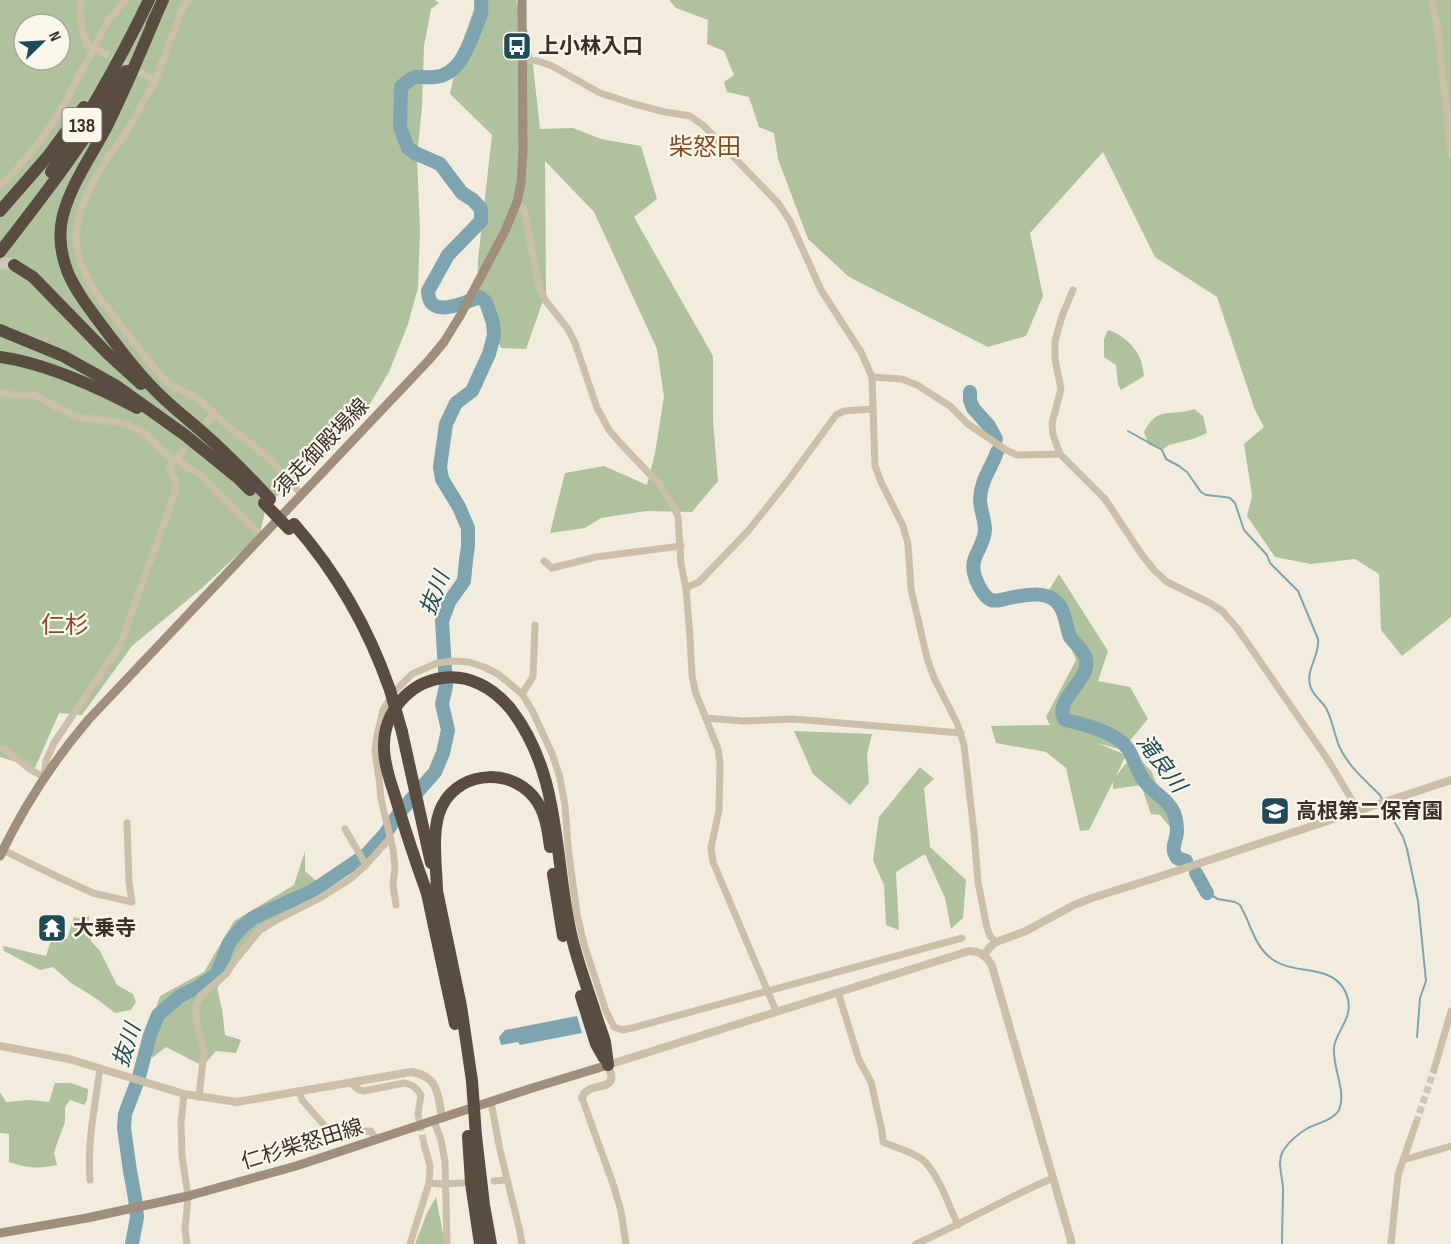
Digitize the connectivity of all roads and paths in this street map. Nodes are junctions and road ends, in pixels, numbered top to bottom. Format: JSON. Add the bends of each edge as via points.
{"nodes":[{"id":1,"x":81,"y":0,"type":"edge"},
{"id":2,"x":124,"y":0,"type":"edge"},
{"id":3,"x":149,"y":0,"type":"edge"},
{"id":4,"x":163,"y":0,"type":"edge"},
{"id":5,"x":188,"y":0,"type":"edge"},
{"id":6,"x":522,"y":0,"type":"edge"},
{"id":7,"x":1432,"y":0,"type":"edge"},
{"id":8,"x":155,"y":18,"type":"junction"},
{"id":9,"x":94,"y":48,"type":"junction"},
{"id":10,"x":102,"y":52,"type":"tunnel mouth"},
{"id":11,"x":522,"y":60,"type":"junction"},
{"id":12,"x":145,"y":75,"type":"tunnel mouth"},
{"id":13,"x":1447,"y":79,"type":"edge"},
{"id":14,"x":155,"y":81,"type":"junction"},
{"id":15,"x":1451,"y":154,"type":"edge"},
{"id":16,"x":0,"y":185,"type":"edge"},
{"id":17,"x":517,"y":202,"type":"junction"},
{"id":18,"x":0,"y":211,"type":"edge"},
{"id":19,"x":0,"y":240,"type":"edge"},
{"id":20,"x":0,"y":252,"type":"edge"},
{"id":21,"x":14,"y":265,"type":"tunnel mouth"},
{"id":22,"x":1073,"y":290,"type":"dead end"},
{"id":23,"x":0,"y":330,"type":"edge"},
{"id":24,"x":0,"y":357,"type":"edge"},
{"id":25,"x":872,"y":377,"type":"junction"},
{"id":26,"x":0,"y":392,"type":"edge"},
{"id":27,"x":873,"y":409,"type":"junction"},
{"id":28,"x":214,"y":413,"type":"junction"},
{"id":29,"x":207,"y":422,"type":"dead end"},
{"id":30,"x":184,"y":435,"type":"junction"},
{"id":31,"x":183,"y":451,"type":"dead end"},
{"id":32,"x":1060,"y":454,"type":"junction"},
{"id":33,"x":175,"y":460,"type":"junction"},
{"id":34,"x":244,"y":472,"type":"junction"},
{"id":35,"x":301,"y":494,"type":"junction"},
{"id":36,"x":267,"y":501,"type":"junction"},
{"id":37,"x":261,"y":537,"type":"junction"},
{"id":38,"x":681,"y":546,"type":"junction"},
{"id":39,"x":544,"y":561,"type":"dead end"},
{"id":40,"x":686,"y":588,"type":"junction"},
{"id":41,"x":536,"y":626,"type":"dead end"},
{"id":42,"x":522,"y":694,"type":"junction"},
{"id":43,"x":706,"y":718,"type":"junction"},
{"id":44,"x":960,"y":733,"type":"junction"},
{"id":45,"x":0,"y":748,"type":"edge"},
{"id":46,"x":44,"y":777,"type":"junction"},
{"id":47,"x":1451,"y":780,"type":"edge"},
{"id":48,"x":1358,"y":810,"type":"junction"},
{"id":49,"x":128,"y":823,"type":"dead end"},
{"id":50,"x":345,"y":829,"type":"dead end"},
{"id":51,"x":416,"y":834,"type":"junction"},
{"id":52,"x":390,"y":838,"type":"junction"},
{"id":53,"x":2,"y":853,"type":"edge"},
{"id":54,"x":364,"y":862,"type":"junction"},
{"id":55,"x":433,"y":894,"type":"junction"},
{"id":56,"x":396,"y":905,"type":"dead end"},
{"id":57,"x":962,"y":938,"type":"dead end"},
{"id":58,"x":996,"y":942,"type":"junction"},
{"id":59,"x":984,"y":955,"type":"junction"},
{"id":60,"x":769,"y":991,"type":"junction"},
{"id":61,"x":838,"y":992,"type":"junction"},
{"id":62,"x":776,"y":1011,"type":"junction"},
{"id":63,"x":1451,"y":1011,"type":"edge"},
{"id":64,"x":1447,"y":1038,"type":"edge"},
{"id":65,"x":0,"y":1046,"type":"edge"},
{"id":66,"x":608,"y":1065,"type":"junction"},
{"id":67,"x":100,"y":1069,"type":"junction"},
{"id":68,"x":1434,"y":1070,"type":"tunnel mouth"},
{"id":69,"x":351,"y":1083,"type":"junction"},
{"id":70,"x":299,"y":1091,"type":"junction"},
{"id":71,"x":184,"y":1094,"type":"junction"},
{"id":72,"x":199,"y":1097,"type":"junction"},
{"id":73,"x":582,"y":1098,"type":"joint"},
{"id":74,"x":491,"y":1102,"type":"junction"},
{"id":75,"x":418,"y":1114,"type":"tunnel mouth"},
{"id":76,"x":438,"y":1119,"type":"junction"},
{"id":77,"x":1416,"y":1123,"type":"tunnel mouth"},
{"id":78,"x":472,"y":1136,"type":"junction"},
{"id":79,"x":376,"y":1140,"type":"junction"},
{"id":80,"x":424,"y":1144,"type":"tunnel mouth"},
{"id":81,"x":1451,"y":1146,"type":"edge"},
{"id":82,"x":1403,"y":1160,"type":"junction"},
{"id":83,"x":1053,"y":1178,"type":"junction"},
{"id":84,"x":90,"y":1180,"type":"dead end"},
{"id":85,"x":507,"y":1180,"type":"junction"},
{"id":86,"x":494,"y":1181,"type":"dead end"},
{"id":87,"x":429,"y":1183,"type":"junction"},
{"id":88,"x":463,"y":1183,"type":"dead end"},
{"id":89,"x":445,"y":1184,"type":"junction"},
{"id":90,"x":188,"y":1196,"type":"junction"},
{"id":91,"x":958,"y":1225,"type":"junction"},
{"id":92,"x":0,"y":1233,"type":"edge"},
{"id":93,"x":187,"y":1244,"type":"edge"},
{"id":94,"x":410,"y":1244,"type":"edge"},
{"id":95,"x":447,"y":1244,"type":"edge"},
{"id":96,"x":480,"y":1244,"type":"edge"},
{"id":97,"x":491,"y":1244,"type":"edge"},
{"id":98,"x":522,"y":1244,"type":"edge"},
{"id":99,"x":627,"y":1244,"type":"edge"},
{"id":100,"x":916,"y":1244,"type":"edge"},
{"id":101,"x":1072,"y":1244,"type":"edge"},
{"id":102,"x":1391,"y":1244,"type":"edge"}],
"edges":[{"from":1,"to":9,"type":"street","via":[[87,45]]},
{"from":2,"to":9,"type":"street"},
{"from":3,"to":18,"type":"highway","via":[[71,126]]},
{"from":3,"to":19,"type":"highway","number":"138","via":[[94,106],[40,189]]},
{"from":4,"to":8,"type":"highway","number":"138"},
{"from":5,"to":14,"type":"street"},
{"from":6,"to":11,"type":"main road","name":"須走御殿場線"},
{"from":7,"to":13,"type":"street"},
{"from":8,"to":20,"type":"highway","number":"138","via":[[97,119]]},
{"from":8,"to":34,"type":"highway","via":[[129,82],[70,196],[63,217],[63,257],[80,295],[116,345],[165,399]]},
{"from":9,"to":10,"type":"street"},
{"from":9,"to":16,"type":"street","via":[[43,137]]},
{"from":11,"to":17,"type":"main road","name":"須走御殿場線","via":[[523,151]]},
{"from":11,"to":25,"type":"street","via":[[552,66],[600,93],[690,116],[704,126],[785,213],[821,290],[861,352]]},
{"from":12,"to":14,"type":"street"},
{"from":13,"to":15,"type":"street"},
{"from":14,"to":28,"type":"street","via":[[84,199],[77,222],[77,249],[92,286],[146,358],[164,379]]},
{"from":17,"to":35,"type":"main road","name":"須走御殿場線","via":[[444,342]]},
{"from":17,"to":38,"type":"street","via":[[524,209],[544,300],[568,329],[609,430],[661,486],[674,507]]},
{"from":21,"to":34,"type":"highway","via":[[33,277],[133,378]]},
{"from":22,"to":32,"type":"street","via":[[1056,341],[1061,389],[1052,423]]},
{"from":23,"to":30,"type":"highway","via":[[88,370]]},
{"from":24,"to":30,"type":"highway","via":[[93,387]]},
{"from":25,"to":27,"type":"street"},
{"from":25,"to":32,"type":"street","via":[[917,384],[950,406],[968,424],[1017,455]]},
{"from":26,"to":33,"type":"street","via":[[40,397],[75,416],[126,424],[144,433]]},
{"from":27,"to":40,"type":"street","via":[[836,415],[748,531],[699,582]]},
{"from":27,"to":44,"type":"street","via":[[875,466],[908,544],[911,589],[927,658]]},
{"from":28,"to":29,"type":"street"},
{"from":28,"to":35,"type":"street","via":[[269,458]]},
{"from":30,"to":36,"type":"highway"},
{"from":31,"to":33,"type":"street"},
{"from":32,"to":48,"type":"street","via":[[1105,499],[1154,570],[1167,582],[1222,611],[1237,628]]},
{"from":33,"to":37,"type":"street","via":[[207,480]]},
{"from":33,"to":46,"type":"street","via":[[169,466],[176,482],[175,493],[120,645],[54,743]]},
{"from":34,"to":36,"type":"highway"},
{"from":35,"to":37,"type":"main road","name":"須走御殿場線"},
{"from":36,"to":51,"type":"highway","via":[[291,526],[348,610],[387,691],[408,775]]},
{"from":37,"to":46,"type":"main road","name":"須走御殿場線","via":[[89,718]]},
{"from":38,"to":39,"type":"street","via":[[596,557],[552,568]]},
{"from":38,"to":40,"type":"street"},
{"from":40,"to":43,"type":"street","via":[[692,675]]},
{"from":41,"to":42,"type":"street","via":[[533,677]]},
{"from":42,"to":52,"type":"street","via":[[498,674],[469,662],[437,663],[402,683],[383,710],[375,751]]},
{"from":42,"to":60,"type":"street","via":[[560,778],[577,914],[614,1027],[632,1028]]},
{"from":43,"to":44,"type":"street","via":[[793,719]]},
{"from":43,"to":60,"type":"street","via":[[720,763],[713,862]]},
{"from":44,"to":58,"type":"street","via":[[978,882],[987,928]]},
{"from":45,"to":46,"type":"street"},
{"from":46,"to":53,"type":"main road","name":"須走御殿場線"},
{"from":47,"to":48,"type":"street"},
{"from":48,"to":58,"type":"street","via":[[1092,898]]},
{"from":49,"to":53,"type":"street","via":[[132,903],[93,893]]},
{"from":50,"to":54,"type":"street"},
{"from":51,"to":55,"type":"highway"},
{"from":51,"to":55,"type":"highway"},
{"from":51,"to":66,"type":"highway","via":[[394,793],[384,759],[388,723],[393,709],[407,693],[428,682],[453,677],[467,679],[491,690],[509,707],[527,735],[546,778],[571,935],[605,1042]]},
{"from":52,"to":54,"type":"street"},
{"from":52,"to":56,"type":"street"},
{"from":54,"to":72,"type":"street","via":[[350,879],[261,928],[226,974],[200,996],[197,1025],[204,1051]]},
{"from":55,"to":66,"type":"highway","via":[[438,816],[450,794],[469,781],[492,776],[513,780],[531,794],[546,824],[558,911],[570,962],[596,1044]]},
{"from":55,"to":78,"type":"highway","bridge":true,"via":[[461,1006]]},
{"from":57,"to":60,"type":"street"},
{"from":58,"to":59,"type":"street"},
{"from":59,"to":61,"type":"street","via":[[969,951]]},
{"from":59,"to":83,"type":"street","via":[[992,966]]},
{"from":60,"to":62,"type":"street"},
{"from":61,"to":62,"type":"street"},
{"from":61,"to":91,"type":"street","via":[[859,1060],[871,1082],[883,1142],[925,1161]]},
{"from":62,"to":66,"type":"street"},
{"from":63,"to":64,"type":"street"},
{"from":64,"to":68,"type":"street"},
{"from":65,"to":67,"type":"street"},
{"from":66,"to":73,"type":"street","via":[[611,1080],[587,1090]]},
{"from":66,"to":74,"type":"main road","name":"仁杉柴怒田線"},
{"from":67,"to":71,"type":"street"},
{"from":67,"to":84,"type":"street","via":[[88,1159]]},
{"from":69,"to":70,"type":"street"},
{"from":69,"to":75,"type":"street","via":[[359,1090],[409,1083],[421,1095]]},
{"from":69,"to":76,"type":"street","via":[[421,1073],[435,1084]]},
{"from":70,"to":72,"type":"street","via":[[237,1102]]},
{"from":70,"to":79,"type":"street","via":[[302,1100],[331,1133],[371,1131]]},
{"from":71,"to":72,"type":"street"},
{"from":71,"to":90,"type":"street","via":[[182,1156]]},
{"from":73,"to":99,"type":"street","via":[[614,1184]]},
{"from":74,"to":76,"type":"main road","name":"仁杉柴怒田線"},
{"from":74,"to":85,"type":"street"},
{"from":76,"to":79,"type":"main road","name":"仁杉柴怒田線"},
{"from":76,"to":89,"type":"street"},
{"from":77,"to":82,"type":"street"},
{"from":78,"to":96,"type":"highway","via":[[472,1194]]},
{"from":78,"to":97,"type":"highway"},
{"from":79,"to":90,"type":"main road","name":"仁杉柴怒田線"},
{"from":80,"to":87,"type":"street","via":[[430,1166]]},
{"from":81,"to":82,"type":"street"},
{"from":82,"to":102,"type":"street"},
{"from":83,"to":91,"type":"street"},
{"from":83,"to":101,"type":"street"},
{"from":85,"to":86,"type":"street"},
{"from":85,"to":98,"type":"street"},
{"from":87,"to":89,"type":"street"},
{"from":87,"to":94,"type":"street"},
{"from":88,"to":89,"type":"street"},
{"from":89,"to":95,"type":"street"},
{"from":90,"to":92,"type":"main road","name":"仁杉柴怒田線"},
{"from":90,"to":93,"type":"street"},
{"from":91,"to":100,"type":"street"}]}
